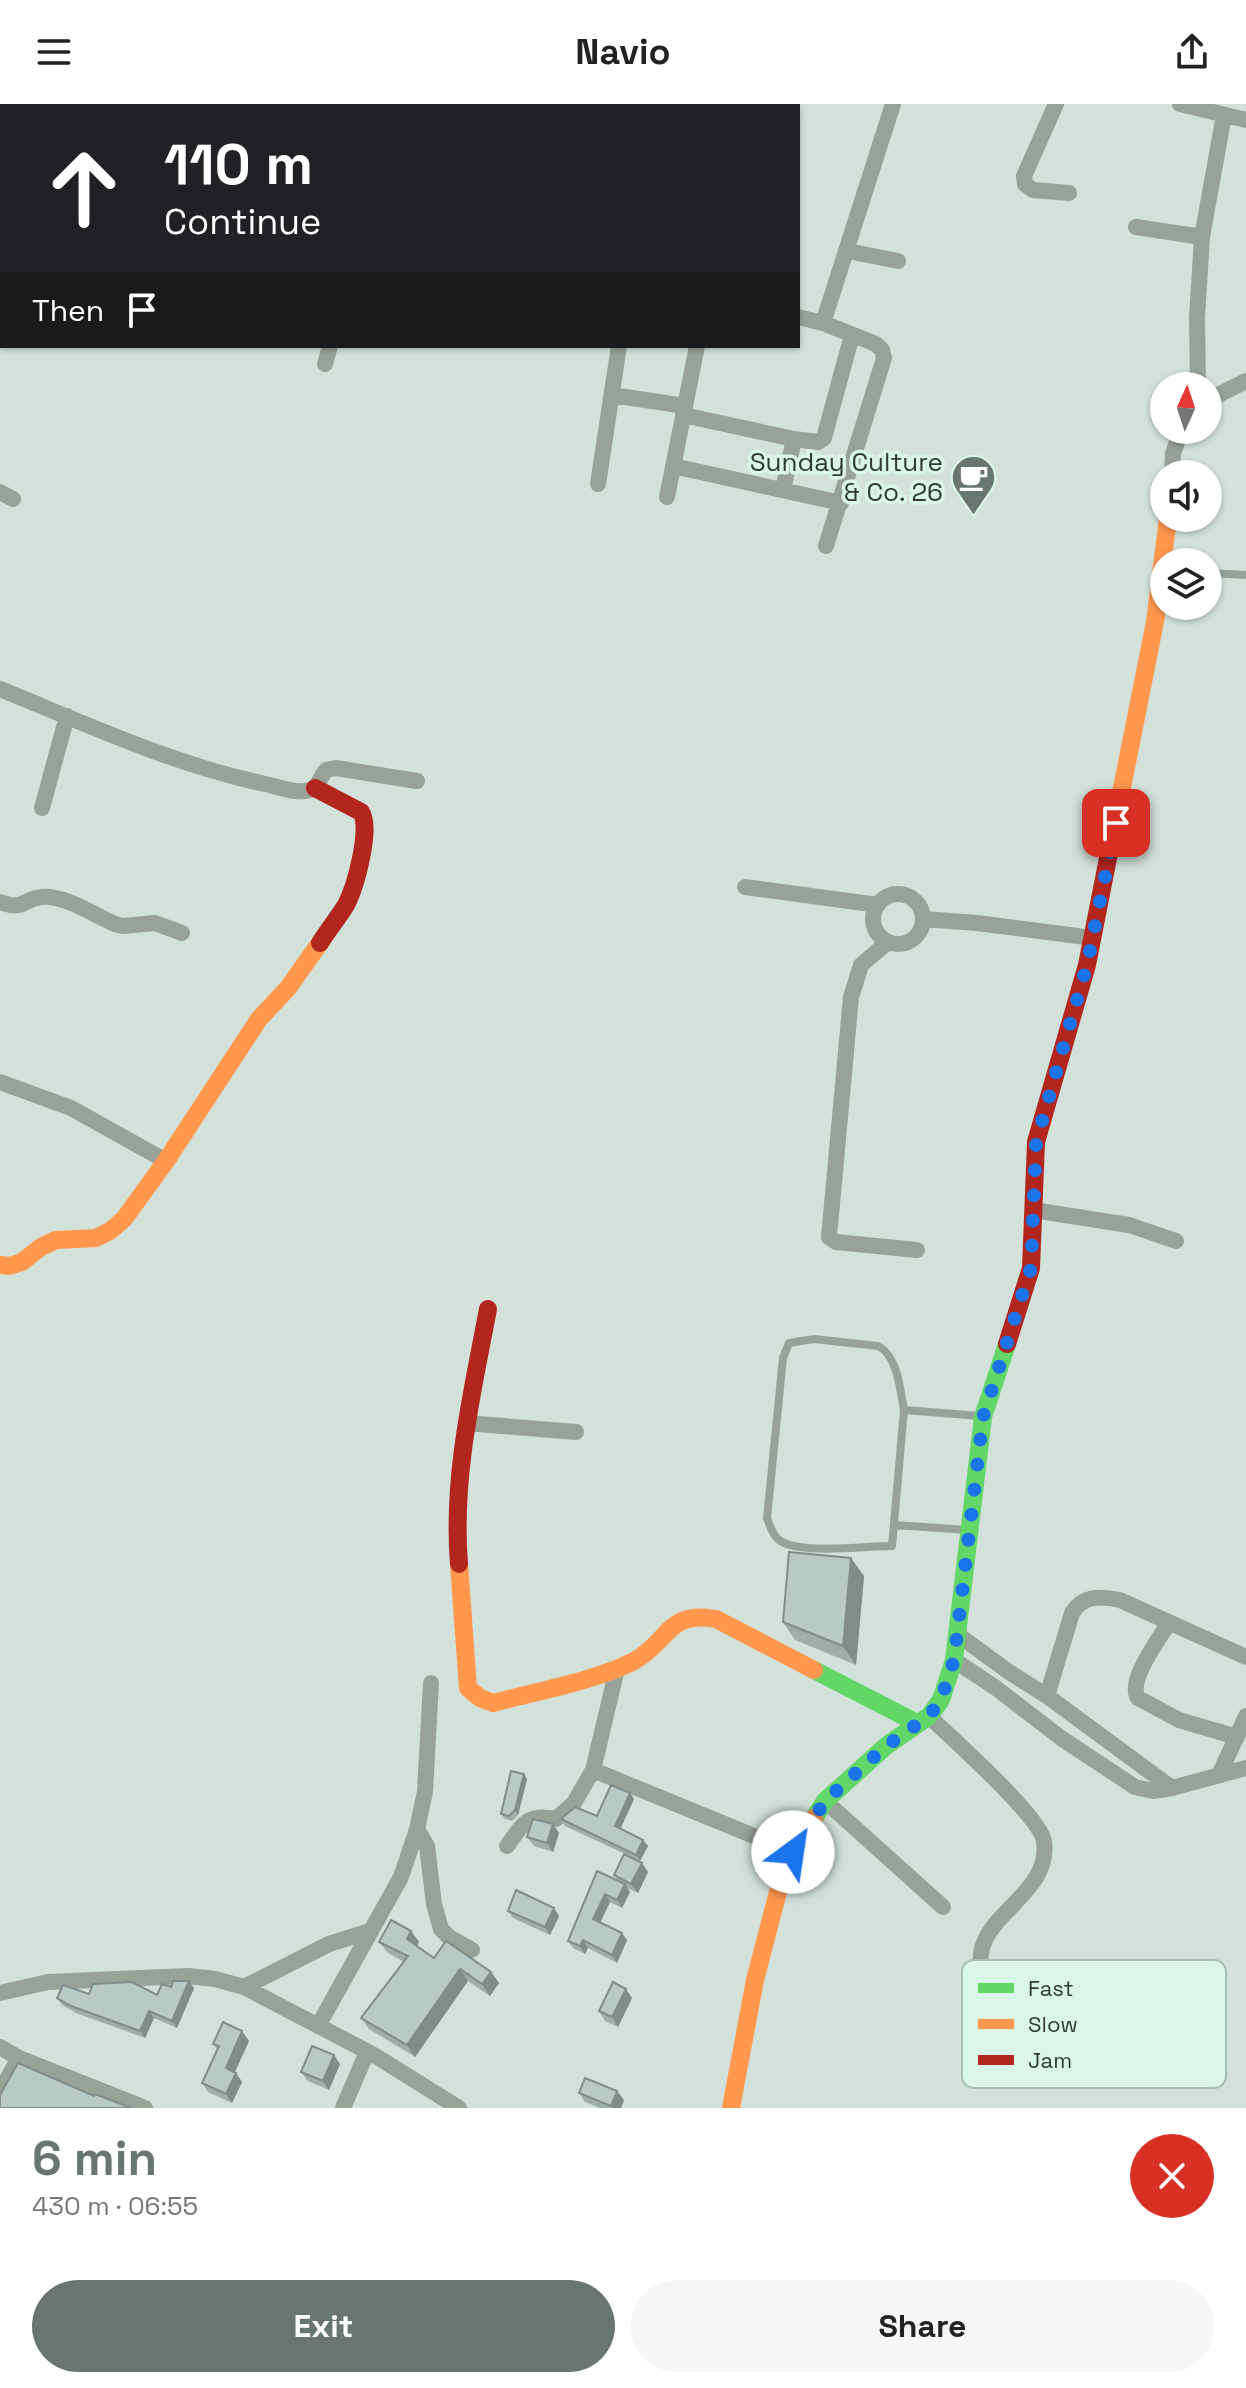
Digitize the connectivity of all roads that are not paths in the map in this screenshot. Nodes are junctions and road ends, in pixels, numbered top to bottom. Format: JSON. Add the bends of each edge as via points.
{"nodes":[{"id":1,"x":893,"y":104,"type":"edge"},
{"id":2,"x":1056,"y":104,"type":"edge"},
{"id":3,"x":1180,"y":104,"type":"edge"},
{"id":4,"x":1224,"y":115,"type":"junction"},
{"id":5,"x":1246,"y":120,"type":"edge"},
{"id":6,"x":1069,"y":193,"type":"dead end"},
{"id":7,"x":1136,"y":227,"type":"dead end"},
{"id":8,"x":1202,"y":237,"type":"junction"},
{"id":9,"x":848,"y":251,"type":"junction"},
{"id":10,"x":898,"y":261,"type":"dead end"},
{"id":11,"x":800,"y":317,"type":"edge"},
{"id":12,"x":823,"y":323,"type":"junction"},
{"id":13,"x":852,"y":335,"type":"junction"},
{"id":14,"x":329,"y":348,"type":"edge"},
{"id":15,"x":619,"y":348,"type":"edge"},
{"id":16,"x":697,"y":348,"type":"edge"},
{"id":17,"x":325,"y":364,"type":"dead end"},
{"id":18,"x":1198,"y":372,"type":"edge"},
{"id":19,"x":1246,"y":381,"type":"edge"},
{"id":20,"x":1222,"y":393,"type":"edge"},
{"id":21,"x":612,"y":395,"type":"junction"},
{"id":22,"x":684,"y":410,"type":"junction"},
{"id":23,"x":794,"y":439,"type":"junction"},
{"id":24,"x":673,"y":466,"type":"junction"},
{"id":25,"x":598,"y":484,"type":"dead end"},
{"id":26,"x":783,"y":490,"type":"junction"},
{"id":27,"x":667,"y":497,"type":"dead end"},
{"id":28,"x":841,"y":503,"type":"junction"},
{"id":29,"x":826,"y":546,"type":"dead end"},
{"id":30,"x":1222,"y":574,"type":"edge"},
{"id":31,"x":1246,"y":575,"type":"edge"},
{"id":32,"x":1155,"y":620,"type":"edge"},
{"id":33,"x":0,"y":689,"type":"edge"},
{"id":34,"x":67,"y":716,"type":"junction"},
{"id":35,"x":417,"y":781,"type":"dead end"},
{"id":36,"x":315,"y":788,"type":"junction"},
{"id":37,"x":42,"y":808,"type":"dead end"},
{"id":38,"x":745,"y":887,"type":"dead end"},
{"id":39,"x":0,"y":902,"type":"edge"},
{"id":40,"x":878,"y":905,"type":"junction"},
{"id":41,"x":923,"y":919,"type":"junction"},
{"id":42,"x":182,"y":933,"type":"dead end"},
{"id":43,"x":1093,"y":938,"type":"junction"},
{"id":44,"x":888,"y":942,"type":"junction"},
{"id":45,"x":0,"y":1082,"type":"edge"},
{"id":46,"x":166,"y":1161,"type":"junction"},
{"id":47,"x":1033,"y":1210,"type":"junction"},
{"id":48,"x":1176,"y":1241,"type":"dead end"},
{"id":49,"x":917,"y":1250,"type":"dead end"},
{"id":50,"x":0,"y":1265,"type":"edge"},
{"id":51,"x":488,"y":1309,"type":"dead end"},
{"id":52,"x":904,"y":1410,"type":"junction"},
{"id":53,"x":983,"y":1417,"type":"junction"},
{"id":54,"x":466,"y":1423,"type":"junction"},
{"id":55,"x":576,"y":1432,"type":"dead end"},
{"id":56,"x":894,"y":1525,"type":"junction"},
{"id":57,"x":969,"y":1530,"type":"junction"},
{"id":58,"x":1169,"y":1622,"type":"junction"},
{"id":59,"x":957,"y":1634,"type":"junction"},
{"id":60,"x":1246,"y":1657,"type":"edge"},
{"id":61,"x":954,"y":1660,"type":"junction"},
{"id":62,"x":617,"y":1669,"type":"junction"},
{"id":63,"x":431,"y":1683,"type":"dead end"},
{"id":64,"x":1047,"y":1696,"type":"junction"},
{"id":65,"x":1246,"y":1716,"type":"edge"},
{"id":66,"x":1076,"y":1717,"type":"junction"},
{"id":67,"x":923,"y":1720,"type":"junction"},
{"id":68,"x":1237,"y":1737,"type":"junction"},
{"id":69,"x":1061,"y":1738,"type":"junction"},
{"id":70,"x":1112,"y":1744,"type":"junction"},
{"id":71,"x":1099,"y":1763,"type":"junction"},
{"id":72,"x":593,"y":1770,"type":"junction"},
{"id":73,"x":1236,"y":1774,"type":"edge"},
{"id":74,"x":1172,"y":1788,"type":"junction"},
{"id":75,"x":825,"y":1801,"type":"junction"},
{"id":76,"x":417,"y":1829,"type":"junction"},
{"id":77,"x":507,"y":1846,"type":"dead end"},
{"id":78,"x":793,"y":1852,"type":"junction"},
{"id":79,"x":943,"y":1907,"type":"dead end"},
{"id":80,"x":370,"y":1931,"type":"junction"},
{"id":81,"x":472,"y":1950,"type":"dead end"},
{"id":82,"x":980,"y":1960,"type":"edge"},
{"id":83,"x":244,"y":1987,"type":"junction"},
{"id":84,"x":0,"y":1993,"type":"edge"},
{"id":85,"x":318,"y":2026,"type":"junction"},
{"id":86,"x":0,"y":2047,"type":"edge"},
{"id":87,"x":367,"y":2052,"type":"junction"},
{"id":88,"x":19,"y":2058,"type":"junction"},
{"id":89,"x":0,"y":2092,"type":"edge"},
{"id":90,"x":145,"y":2108,"type":"edge"},
{"id":91,"x":343,"y":2108,"type":"edge"},
{"id":92,"x":459,"y":2108,"type":"edge"},
{"id":93,"x":731,"y":2108,"type":"edge"}],
"edges":[{"from":1,"to":9,"type":"street"},
{"from":2,"to":6,"type":"street","via":[[1025,184],[1033,190]]},
{"from":3,"to":4,"type":"street"},
{"from":4,"to":5,"type":"street"},
{"from":4,"to":8,"type":"street"},
{"from":7,"to":8,"type":"street"},
{"from":8,"to":18,"type":"street"},
{"from":9,"to":10,"type":"street"},
{"from":9,"to":12,"type":"street"},
{"from":11,"to":12,"type":"street"},
{"from":12,"to":13,"type":"street"},
{"from":13,"to":23,"type":"street","via":[[824,438]]},
{"from":13,"to":28,"type":"street","via":[[876,344],[884,358]]},
{"from":14,"to":17,"type":"street"},
{"from":15,"to":21,"type":"street"},
{"from":16,"to":22,"type":"street"},
{"from":19,"to":20,"type":"street"},
{"from":21,"to":22,"type":"street"},
{"from":21,"to":25,"type":"street"},
{"from":22,"to":23,"type":"street"},
{"from":22,"to":24,"type":"street"},
{"from":23,"to":26,"type":"street"},
{"from":24,"to":26,"type":"street"},
{"from":24,"to":27,"type":"street"},
{"from":26,"to":28,"type":"street"},
{"from":28,"to":29,"type":"street"},
{"from":30,"to":31,"type":"lane"},
{"from":32,"to":43,"type":"street"},
{"from":33,"to":34,"type":"street"},
{"from":34,"to":36,"type":"street","via":[[219,775],[292,790]]},
{"from":34,"to":37,"type":"street"},
{"from":35,"to":36,"type":"street","via":[[336,768],[326,770]]},
{"from":36,"to":46,"type":"street","via":[[366,819],[347,903],[288,988],[259,1019]]},
{"from":38,"to":40,"type":"street"},
{"from":39,"to":42,"type":"street","via":[[17,907],[45,897],[115,924],[155,923]]},
{"from":40,"to":41,"type":"street","via":[[889,896],[903,895],[919,906]]},
{"from":40,"to":44,"type":"street","via":[[876,930]]},
{"from":41,"to":43,"type":"street"},
{"from":41,"to":44,"type":"street","via":[[912,939]]},
{"from":43,"to":47,"type":"street","via":[[1036,1142]]},
{"from":44,"to":49,"type":"street","via":[[861,965],[851,997],[829,1237]]},
{"from":45,"to":46,"type":"street","via":[[98,1121]]},
{"from":46,"to":50,"type":"street","via":[[110,1231],[96,1238],[56,1240],[22,1262]]},
{"from":47,"to":48,"type":"street","via":[[1119,1223]]},
{"from":47,"to":53,"type":"street","via":[[1028,1283]]},
{"from":51,"to":54,"type":"street"},
{"from":52,"to":53,"type":"lane"},
{"from":52,"to":56,"type":"lane"},
{"from":52,"to":56,"type":"lane","via":[[885,1349],[814,1339],[789,1343],[785,1350],[767,1518],[775,1535],[805,1547],[892,1546]]},
{"from":53,"to":57,"type":"street"},
{"from":54,"to":55,"type":"street"},
{"from":54,"to":62,"type":"street","via":[[456,1528],[468,1688],[493,1703]]},
{"from":56,"to":57,"type":"lane"},
{"from":57,"to":59,"type":"street"},
{"from":58,"to":60,"type":"street"},
{"from":58,"to":64,"type":"street","via":[[1108,1598],[1079,1603]]},
{"from":58,"to":68,"type":"street","via":[[1136,1679],[1135,1693],[1179,1720]]},
{"from":59,"to":61,"type":"street"},
{"from":59,"to":64,"type":"street"},
{"from":61,"to":67,"type":"street","via":[[941,1700]]},
{"from":61,"to":69,"type":"street"},
{"from":62,"to":67,"type":"street","via":[[638,1659],[677,1621],[700,1616],[716,1619]]},
{"from":62,"to":72,"type":"street"},
{"from":63,"to":76,"type":"street","via":[[425,1792]]},
{"from":64,"to":66,"type":"street"},
{"from":65,"to":68,"type":"street"},
{"from":66,"to":69,"type":"street"},
{"from":66,"to":70,"type":"street"},
{"from":67,"to":75,"type":"street"},
{"from":67,"to":82,"type":"street","via":[[1032,1818],[1044,1840],[1041,1869],[987,1933]]},
{"from":68,"to":73,"type":"street"},
{"from":69,"to":71,"type":"street"},
{"from":70,"to":71,"type":"street"},
{"from":70,"to":74,"type":"street"},
{"from":71,"to":74,"type":"street","via":[[1135,1787]]},
{"from":72,"to":77,"type":"street","via":[[574,1803],[556,1819],[540,1815],[526,1821]]},
{"from":72,"to":78,"type":"street"},
{"from":73,"to":74,"type":"street"},
{"from":75,"to":78,"type":"street"},
{"from":75,"to":79,"type":"street"},
{"from":76,"to":80,"type":"street","via":[[401,1877]]},
{"from":76,"to":81,"type":"street","via":[[427,1846],[441,1929]]},
{"from":78,"to":93,"type":"street","via":[[755,1980]]},
{"from":80,"to":83,"type":"street","via":[[329,1944]]},
{"from":80,"to":85,"type":"street"},
{"from":83,"to":84,"type":"street","via":[[188,1976],[48,1982]]},
{"from":83,"to":85,"type":"street"},
{"from":85,"to":87,"type":"street"},
{"from":86,"to":88,"type":"street"},
{"from":87,"to":91,"type":"street"},
{"from":87,"to":92,"type":"street"},
{"from":88,"to":89,"type":"street"},
{"from":88,"to":90,"type":"street"}]}
